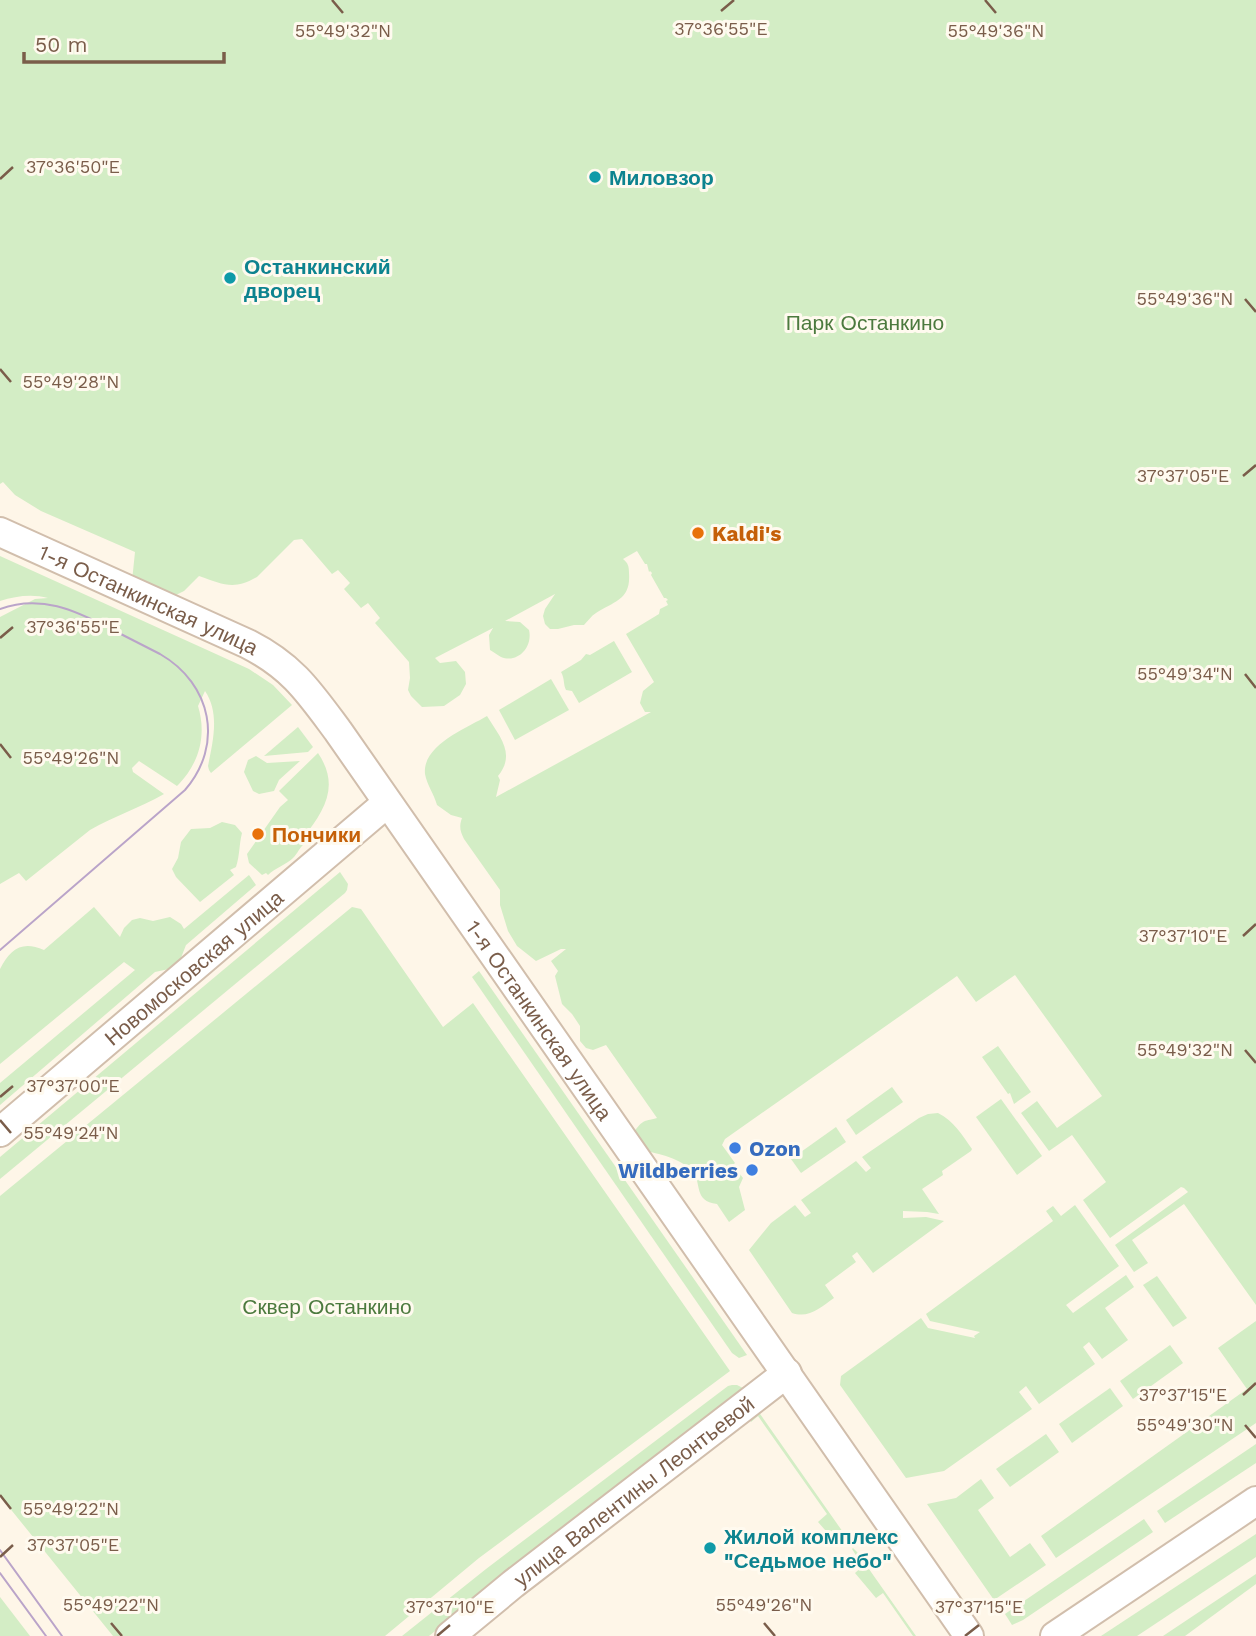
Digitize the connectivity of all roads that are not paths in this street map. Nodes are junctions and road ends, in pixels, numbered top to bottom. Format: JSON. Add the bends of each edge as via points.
{"nodes":[{"id":1,"x":0,"y":532,"type":"edge"},
{"id":2,"x":387,"y":803,"type":"junction"},
{"id":3,"x":0,"y":1132,"type":"edge"},
{"id":4,"x":786,"y":1373,"type":"junction"},
{"id":5,"x":1256,"y":1501,"type":"edge"},
{"id":6,"x":450,"y":1636,"type":"edge"},
{"id":7,"x":969,"y":1636,"type":"edge"},
{"id":8,"x":1055,"y":1636,"type":"edge"}],
"edges":[{"from":1,"to":2,"type":"street","name":"1-я Останкинская улица","via":[[280,663],[302,683]]},
{"from":2,"to":3,"type":"street","name":"Новомосковская улица"},
{"from":2,"to":4,"type":"street","name":"1-я Останкинская улица"},
{"from":4,"to":6,"type":"street","name":"улица Валентины Леонтьевой"},
{"from":4,"to":7,"type":"street","name":"1-я Останкинская улица"},
{"from":5,"to":8,"type":"street"}]}
